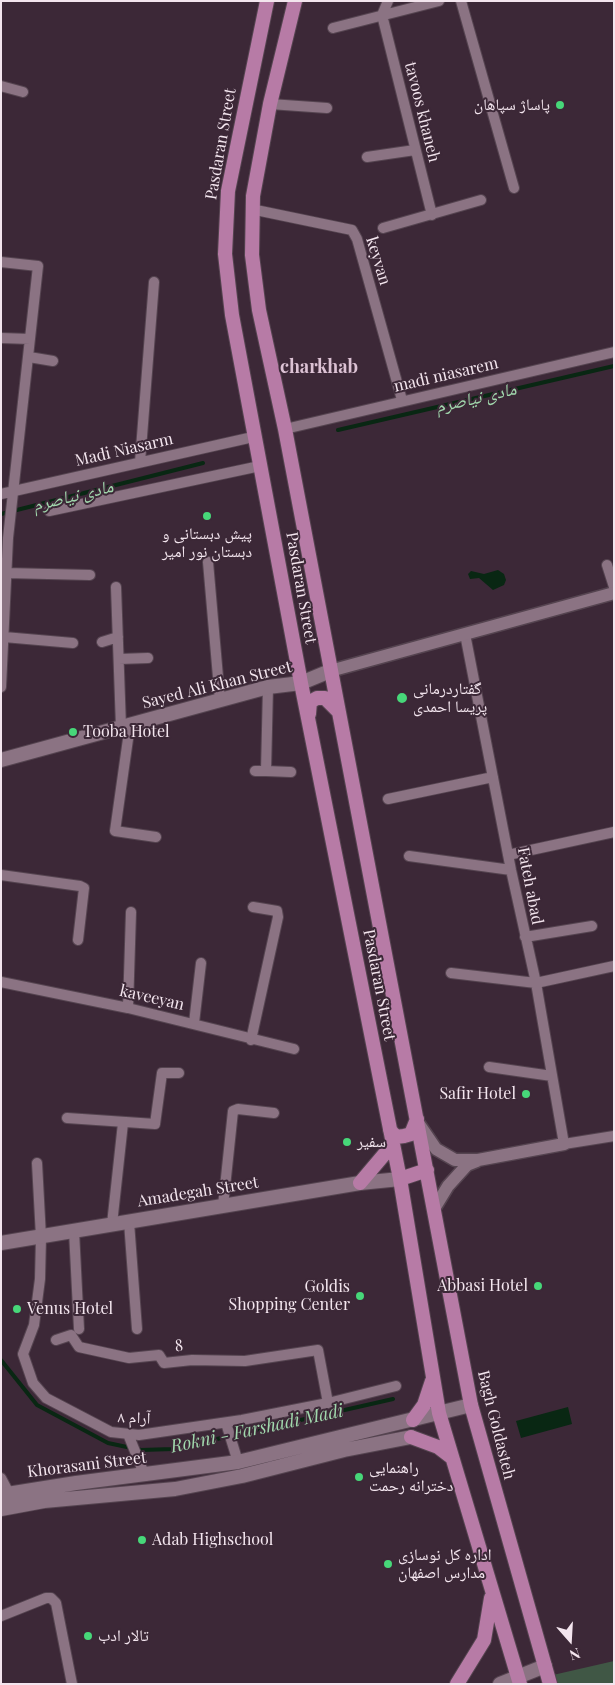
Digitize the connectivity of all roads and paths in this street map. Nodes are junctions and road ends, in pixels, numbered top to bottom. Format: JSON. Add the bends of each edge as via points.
{"nodes":[{"id":1,"x":267,"y":1,"type":"edge"},
{"id":2,"x":295,"y":1,"type":"edge"},
{"id":3,"x":388,"y":1,"type":"edge"},
{"id":4,"x":439,"y":1,"type":"edge"},
{"id":5,"x":461,"y":1,"type":"edge"},
{"id":6,"x":382,"y":15,"type":"junction"},
{"id":7,"x":333,"y":28,"type":"dead end"},
{"id":8,"x":1,"y":86,"type":"edge"},
{"id":9,"x":23,"y":92,"type":"dead end"},
{"id":10,"x":270,"y":104,"type":"junction"},
{"id":11,"x":327,"y":108,"type":"dead end"},
{"id":12,"x":416,"y":150,"type":"junction"},
{"id":13,"x":367,"y":157,"type":"dead end"},
{"id":14,"x":514,"y":188,"type":"dead end"},
{"id":15,"x":481,"y":200,"type":"dead end"},
{"id":16,"x":251,"y":209,"type":"junction"},
{"id":17,"x":432,"y":215,"type":"junction"},
{"id":18,"x":383,"y":228,"type":"dead end"},
{"id":19,"x":1,"y":262,"type":"edge"},
{"id":20,"x":154,"y":282,"type":"dead end"},
{"id":21,"x":1,"y":338,"type":"edge"},
{"id":22,"x":30,"y":339,"type":"junction"},
{"id":23,"x":614,"y":352,"type":"edge"},
{"id":24,"x":28,"y":357,"type":"junction"},
{"id":25,"x":53,"y":361,"type":"dead end"},
{"id":26,"x":402,"y":400,"type":"junction"},
{"id":27,"x":285,"y":429,"type":"junction"},
{"id":28,"x":254,"y":437,"type":"junction"},
{"id":29,"x":140,"y":462,"type":"junction"},
{"id":30,"x":260,"y":466,"type":"junction"},
{"id":31,"x":12,"y":491,"type":"junction"},
{"id":32,"x":1,"y":494,"type":"edge"},
{"id":33,"x":49,"y":511,"type":"dead end"},
{"id":34,"x":208,"y":562,"type":"dead end"},
{"id":35,"x":607,"y":565,"type":"dead end"},
{"id":36,"x":6,"y":573,"type":"junction"},
{"id":37,"x":90,"y":575,"type":"dead end"},
{"id":38,"x":116,"y":587,"type":"dead end"},
{"id":39,"x":614,"y":587,"type":"edge"},
{"id":40,"x":614,"y":593,"type":"edge"},
{"id":41,"x":465,"y":634,"type":"junction"},
{"id":42,"x":4,"y":637,"type":"junction"},
{"id":43,"x":118,"y":637,"type":"junction"},
{"id":44,"x":102,"y":642,"type":"dead end"},
{"id":45,"x":73,"y":643,"type":"dead end"},
{"id":46,"x":148,"y":658,"type":"dead end"},
{"id":47,"x":118,"y":659,"type":"junction"},
{"id":48,"x":330,"y":671,"type":"junction"},
{"id":49,"x":301,"y":683,"type":"junction"},
{"id":50,"x":1,"y":687,"type":"edge"},
{"id":51,"x":268,"y":687,"type":"junction"},
{"id":52,"x":220,"y":700,"type":"junction"},
{"id":53,"x":338,"y":711,"type":"junction"},
{"id":54,"x":309,"y":723,"type":"junction"},
{"id":55,"x":125,"y":726,"type":"junction"},
{"id":56,"x":1,"y":760,"type":"edge"},
{"id":57,"x":291,"y":772,"type":"dead end"},
{"id":58,"x":493,"y":777,"type":"junction"},
{"id":59,"x":388,"y":799,"type":"dead end"},
{"id":60,"x":614,"y":832,"type":"edge"},
{"id":61,"x":156,"y":837,"type":"dead end"},
{"id":62,"x":508,"y":855,"type":"junction"},
{"id":63,"x":408,"y":856,"type":"dead end"},
{"id":64,"x":511,"y":870,"type":"junction"},
{"id":65,"x":1,"y":875,"type":"edge"},
{"id":66,"x":254,"y":906,"type":"dead end"},
{"id":67,"x":131,"y":912,"type":"dead end"},
{"id":68,"x":592,"y":926,"type":"dead end"},
{"id":69,"x":525,"y":937,"type":"junction"},
{"id":70,"x":78,"y":940,"type":"dead end"},
{"id":71,"x":201,"y":963,"type":"dead end"},
{"id":72,"x":614,"y":966,"type":"edge"},
{"id":73,"x":451,"y":973,"type":"dead end"},
{"id":74,"x":1,"y":982,"type":"edge"},
{"id":75,"x":536,"y":983,"type":"junction"},
{"id":76,"x":128,"y":1008,"type":"junction"},
{"id":77,"x":194,"y":1023,"type":"junction"},
{"id":78,"x":251,"y":1040,"type":"junction"},
{"id":79,"x":294,"y":1050,"type":"dead end"},
{"id":80,"x":488,"y":1067,"type":"dead end"},
{"id":81,"x":179,"y":1073,"type":"dead end"},
{"id":82,"x":552,"y":1076,"type":"junction"},
{"id":83,"x":274,"y":1113,"type":"dead end"},
{"id":84,"x":68,"y":1118,"type":"dead end"},
{"id":85,"x":417,"y":1119,"type":"junction"},
{"id":86,"x":123,"y":1123,"type":"junction"},
{"id":87,"x":390,"y":1130,"type":"junction"},
{"id":88,"x":614,"y":1136,"type":"edge"},
{"id":89,"x":393,"y":1144,"type":"junction"},
{"id":90,"x":564,"y":1144,"type":"junction"},
{"id":91,"x":481,"y":1159,"type":"junction"},
{"id":92,"x":37,"y":1163,"type":"dead end"},
{"id":93,"x":427,"y":1170,"type":"junction"},
{"id":94,"x":400,"y":1179,"type":"junction"},
{"id":95,"x":360,"y":1183,"type":"junction"},
{"id":96,"x":223,"y":1206,"type":"junction"},
{"id":97,"x":434,"y":1208,"type":"junction"},
{"id":98,"x":129,"y":1222,"type":"junction"},
{"id":99,"x":112,"y":1224,"type":"junction"},
{"id":100,"x":74,"y":1231,"type":"junction"},
{"id":101,"x":41,"y":1237,"type":"junction"},
{"id":102,"x":1,"y":1243,"type":"edge"},
{"id":103,"x":79,"y":1329,"type":"dead end"},
{"id":104,"x":137,"y":1329,"type":"dead end"},
{"id":105,"x":56,"y":1340,"type":"dead end"},
{"id":106,"x":433,"y":1378,"type":"junction"},
{"id":107,"x":396,"y":1386,"type":"dead end"},
{"id":108,"x":328,"y":1403,"type":"junction"},
{"id":109,"x":471,"y":1405,"type":"junction"},
{"id":110,"x":439,"y":1413,"type":"junction"},
{"id":111,"x":413,"y":1420,"type":"junction"},
{"id":112,"x":226,"y":1423,"type":"junction"},
{"id":113,"x":128,"y":1434,"type":"junction"},
{"id":114,"x":452,"y":1457,"type":"junction"},
{"id":115,"x":238,"y":1462,"type":"junction"},
{"id":116,"x":144,"y":1476,"type":"junction"},
{"id":117,"x":1,"y":1478,"type":"edge"},
{"id":118,"x":5,"y":1494,"type":"edge"},
{"id":119,"x":1,"y":1509,"type":"edge"},
{"id":120,"x":491,"y":1594,"type":"junction"},
{"id":121,"x":1,"y":1616,"type":"edge"},
{"id":122,"x":545,"y":1666,"type":"junction"},
{"id":123,"x":518,"y":1680,"type":"edge"},
{"id":124,"x":72,"y":1684,"type":"edge"},
{"id":125,"x":457,"y":1684,"type":"edge"},
{"id":126,"x":500,"y":1684,"type":"edge"},
{"id":127,"x":550,"y":1684,"type":"edge"}],
"edges":[{"from":1,"to":28,"type":"main road","name":"Pasdaran Street","via":[[228,191],[225,254],[232,315]]},
{"from":2,"to":10,"type":"main road","name":"Pasdaran Street"},
{"from":3,"to":6,"type":"street"},
{"from":4,"to":6,"type":"street"},
{"from":5,"to":14,"type":"street"},
{"from":6,"to":7,"type":"street"},
{"from":6,"to":12,"type":"street","name":"tavoos khaneh"},
{"from":8,"to":9,"type":"street"},
{"from":10,"to":11,"type":"street"},
{"from":10,"to":16,"type":"main road","name":"Pasdaran Street"},
{"from":12,"to":13,"type":"street"},
{"from":12,"to":17,"type":"street","name":"tavoos khaneh"},
{"from":15,"to":17,"type":"street"},
{"from":16,"to":26,"type":"street","name":"keyvan","via":[[352,230]]},
{"from":16,"to":27,"type":"main road","name":"Pasdaran Street","via":[[252,255],[259,310]]},
{"from":17,"to":18,"type":"street"},
{"from":19,"to":22,"type":"street","via":[[38,266]]},
{"from":20,"to":29,"type":"street"},
{"from":21,"to":22,"type":"street"},
{"from":22,"to":24,"type":"street"},
{"from":23,"to":26,"type":"street","name":"madi niasarem"},
{"from":24,"to":25,"type":"street"},
{"from":24,"to":31,"type":"street"},
{"from":26,"to":27,"type":"street","name":"madi niasarem"},
{"from":27,"to":48,"type":"main road","name":"Pasdaran Street"},
{"from":28,"to":29,"type":"street","name":"Madi Niasarm"},
{"from":28,"to":30,"type":"main road","name":"Pasdaran Street"},
{"from":29,"to":31,"type":"street","name":"Madi Niasarm"},
{"from":30,"to":33,"type":"street"},
{"from":30,"to":49,"type":"main road","name":"Pasdaran Street"},
{"from":31,"to":32,"type":"street","name":"Madi Niasarm"},
{"from":31,"to":36,"type":"street"},
{"from":34,"to":52,"type":"street"},
{"from":35,"to":39,"type":"street"},
{"from":36,"to":37,"type":"street"},
{"from":36,"to":42,"type":"street"},
{"from":38,"to":43,"type":"street"},
{"from":40,"to":41,"type":"street","name":"Sayed Ali Khan Street"},
{"from":41,"to":48,"type":"street","name":"Sayed Ali Khan Street"},
{"from":41,"to":58,"type":"street","name":"Fateh abad"},
{"from":42,"to":45,"type":"street"},
{"from":42,"to":50,"type":"street"},
{"from":43,"to":44,"type":"street"},
{"from":43,"to":47,"type":"street"},
{"from":46,"to":47,"type":"street"},
{"from":47,"to":55,"type":"street"},
{"from":48,"to":49,"type":"main road","name":"Sayed Ali Khan Street"},
{"from":48,"to":53,"type":"main road","name":"Pasdaran Street"},
{"from":49,"to":51,"type":"main road","name":"Sayed Ali Khan Street"},
{"from":49,"to":54,"type":"main road","name":"Pasdaran Street"},
{"from":51,"to":52,"type":"main road","name":"Sayed Ali Khan Street"},
{"from":51,"to":57,"type":"street","via":[[261,771]]},
{"from":52,"to":55,"type":"main road","name":"Sayed Ali Khan Street"},
{"from":53,"to":54,"type":"main road","via":[[325,698],[317,698],[310,702]]},
{"from":53,"to":85,"type":"main road","name":"Pasdaran Street"},
{"from":54,"to":87,"type":"main road","name":"Pasdaran Street"},
{"from":55,"to":56,"type":"main road","name":"Sayed Ali Khan Street"},
{"from":55,"to":61,"type":"street","via":[[115,831]]},
{"from":58,"to":59,"type":"street"},
{"from":58,"to":62,"type":"street","name":"Fateh abad"},
{"from":60,"to":62,"type":"street"},
{"from":62,"to":64,"type":"street","name":"Fateh abad"},
{"from":63,"to":64,"type":"street"},
{"from":64,"to":69,"type":"street","name":"Fateh abad"},
{"from":65,"to":70,"type":"street","via":[[84,888]]},
{"from":66,"to":78,"type":"street","via":[[277,911],[278,917]]},
{"from":67,"to":76,"type":"street"},
{"from":68,"to":69,"type":"street"},
{"from":69,"to":75,"type":"street","name":"Fateh abad"},
{"from":71,"to":77,"type":"street"},
{"from":72,"to":75,"type":"street"},
{"from":73,"to":75,"type":"street"},
{"from":74,"to":76,"type":"street","name":"kaveeyan"},
{"from":75,"to":82,"type":"street","name":"Fateh abad"},
{"from":76,"to":77,"type":"street","name":"kaveeyan"},
{"from":77,"to":78,"type":"street","name":"kaveeyan"},
{"from":78,"to":79,"type":"street","name":"kaveeyan"},
{"from":80,"to":82,"type":"street"},
{"from":81,"to":86,"type":"street","via":[[162,1073],[155,1124]]},
{"from":82,"to":90,"type":"street","name":"Fateh abad"},
{"from":83,"to":96,"type":"street","via":[[233,1111]]},
{"from":84,"to":86,"type":"street"},
{"from":85,"to":87,"type":"main road","via":[[411,1134],[396,1136]]},
{"from":85,"to":91,"type":"street","via":[[436,1149],[455,1160]]},
{"from":85,"to":93,"type":"main road","name":"Pasdaran Street"},
{"from":86,"to":99,"type":"street"},
{"from":87,"to":89,"type":"main road","name":"Pasdaran Street"},
{"from":88,"to":90,"type":"street"},
{"from":89,"to":94,"type":"main road","name":"Pasdaran Street"},
{"from":89,"to":95,"type":"main road"},
{"from":90,"to":91,"type":"street"},
{"from":91,"to":97,"type":"street","via":[[467,1165]]},
{"from":92,"to":101,"type":"street","name":"۸ آرام"},
{"from":93,"to":94,"type":"main road"},
{"from":93,"to":97,"type":"main road","name":"Bagh Goldasteh"},
{"from":94,"to":95,"type":"main road","name":"Amadegah Street"},
{"from":94,"to":106,"type":"main road"},
{"from":95,"to":96,"type":"main road","name":"Amadegah Street"},
{"from":96,"to":98,"type":"main road","name":"Amadegah Street"},
{"from":97,"to":109,"type":"main road","name":"Bagh Goldasteh"},
{"from":98,"to":99,"type":"main road","name":"Amadegah Street"},
{"from":98,"to":104,"type":"street"},
{"from":99,"to":100,"type":"main road","name":"Amadegah Street"},
{"from":100,"to":101,"type":"main road","name":"Amadegah Street"},
{"from":100,"to":103,"type":"street"},
{"from":101,"to":102,"type":"main road","name":"Amadegah Street"},
{"from":101,"to":113,"type":"street","name":"۸ آرام","via":[[34,1325],[22,1354],[33,1383],[46,1398],[69,1412],[110,1432]]},
{"from":105,"to":108,"type":"street","name":"8","via":[[71,1335],[79,1347],[129,1358],[159,1355],[164,1363],[192,1360],[246,1362],[318,1350]]},
{"from":106,"to":110,"type":"main road"},
{"from":106,"to":111,"type":"main road","via":[[424,1405]]},
{"from":107,"to":108,"type":"street","name":"۸ آرام"},
{"from":108,"to":112,"type":"street","name":"۸ آرام"},
{"from":109,"to":110,"type":"main road","name":"Khorasani Street"},
{"from":109,"to":122,"type":"main road","name":"Bagh Goldasteh"},
{"from":110,"to":111,"type":"main road","name":"Khorasani Street"},
{"from":110,"to":114,"type":"main road"},
{"from":111,"to":115,"type":"main road","name":"Khorasani Street"},
{"from":112,"to":113,"type":"street","name":"۸ آرام","via":[[163,1433]]},
{"from":112,"to":115,"type":"street"},
{"from":113,"to":116,"type":"street"},
{"from":114,"to":119,"type":"main road","name":"Khorasani Street","via":[[411,1437],[175,1489],[44,1500]]},
{"from":114,"to":120,"type":"main road"},
{"from":115,"to":116,"type":"main road","name":"Khorasani Street"},
{"from":116,"to":118,"type":"main road","name":"Khorasani Street"},
{"from":117,"to":118,"type":"street"},
{"from":120,"to":123,"type":"main road"},
{"from":120,"to":125,"type":"main road","via":[[484,1640]]},
{"from":121,"to":124,"type":"street","via":[[51,1598],[56,1603]]},
{"from":122,"to":123,"type":"main road"},
{"from":122,"to":127,"type":"main road","name":"Bagh Goldasteh"},
{"from":123,"to":126,"type":"main road"}]}
